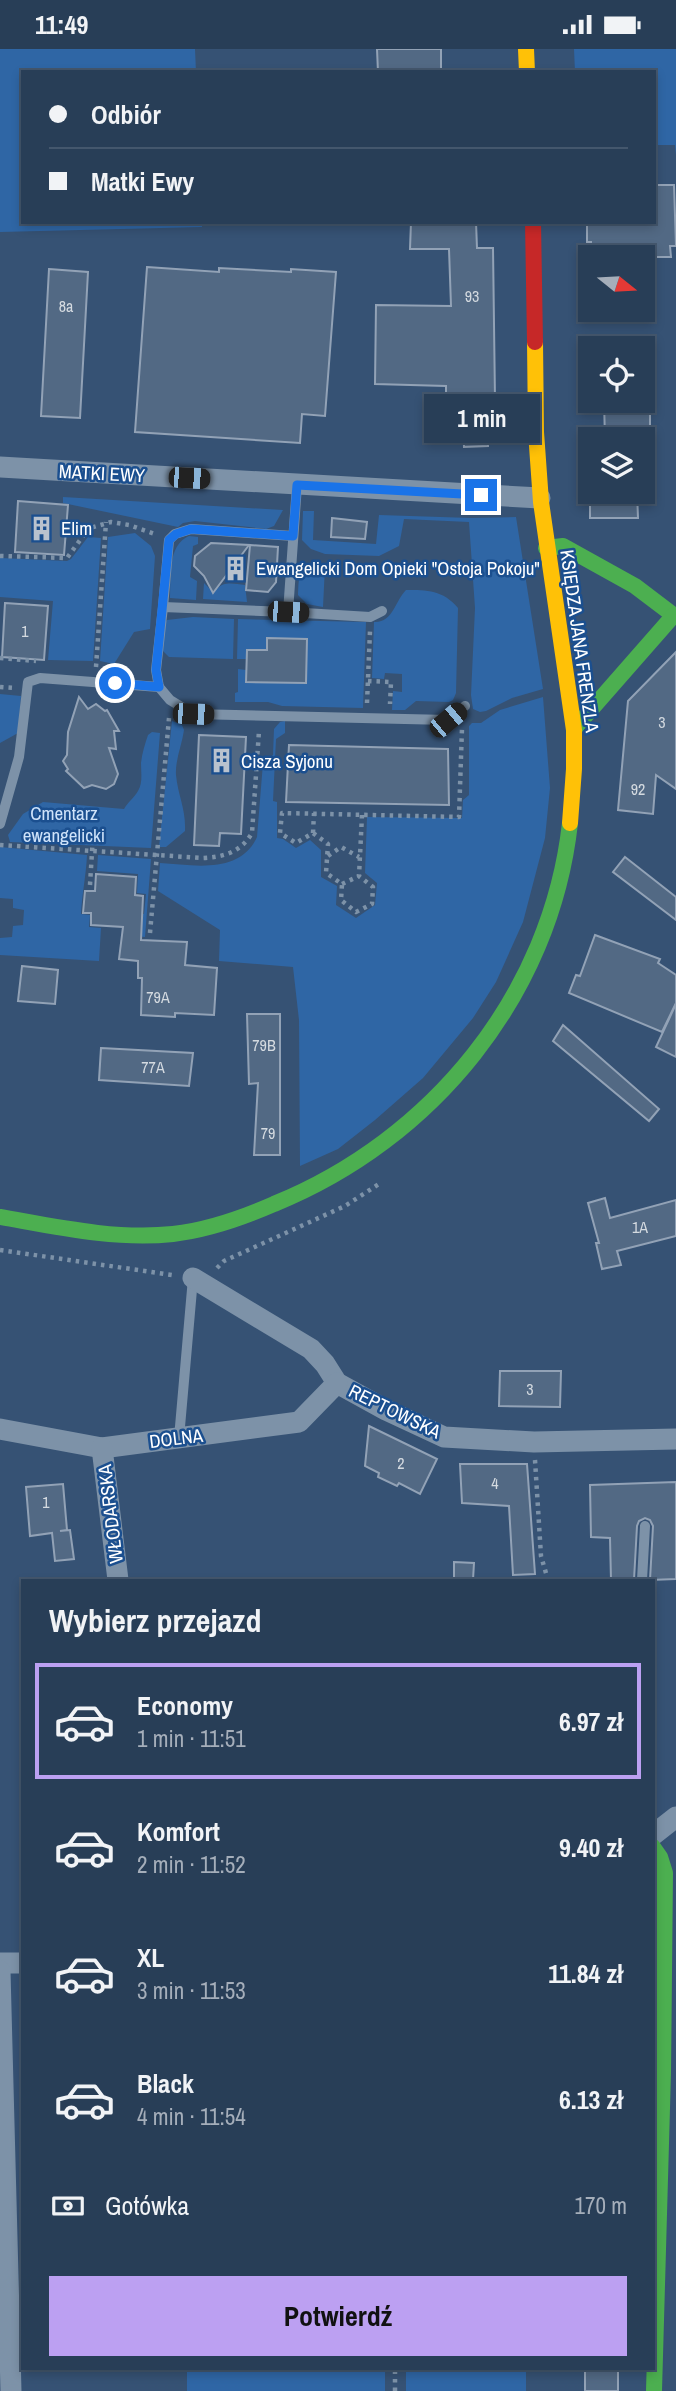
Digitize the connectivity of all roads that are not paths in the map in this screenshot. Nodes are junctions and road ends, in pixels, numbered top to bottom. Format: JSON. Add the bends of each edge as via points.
{"nodes":[{"id":1,"x":526,"y":49,"type":"edge"},
{"id":2,"x":527,"y":70,"type":"edge"},
{"id":3,"x":533,"y":224,"type":"edge"},
{"id":4,"x":0,"y":467,"type":"edge"},
{"id":5,"x":297,"y":485,"type":"junction"},
{"id":6,"x":540,"y":498,"type":"junction"},
{"id":7,"x":293,"y":536,"type":"junction"},
{"id":8,"x":546,"y":548,"type":"junction"},
{"id":9,"x":163,"y":607,"type":"junction"},
{"id":10,"x":382,"y":611,"type":"dead end"},
{"id":11,"x":288,"y":612,"type":"junction"},
{"id":12,"x":675,"y":616,"type":"edge"},
{"id":13,"x":159,"y":687,"type":"junction"},
{"id":14,"x":465,"y":706,"type":"dead end"},
{"id":15,"x":573,"y":729,"type":"junction"},
{"id":16,"x":0,"y":824,"type":"edge"},
{"id":17,"x":0,"y":1217,"type":"edge"},
{"id":18,"x":193,"y":1278,"type":"joint"},
{"id":19,"x":337,"y":1383,"type":"junction"},
{"id":20,"x":0,"y":1429,"type":"edge"},
{"id":21,"x":179,"y":1438,"type":"junction"},
{"id":22,"x":676,"y":1439,"type":"edge"},
{"id":23,"x":102,"y":1448,"type":"junction"},
{"id":24,"x":645,"y":1526,"type":"dead end"},
{"id":25,"x":118,"y":1579,"type":"edge"},
{"id":26,"x":642,"y":1579,"type":"edge"},
{"id":27,"x":676,"y":1817,"type":"edge"},
{"id":28,"x":655,"y":1833,"type":"edge"},
{"id":29,"x":655,"y":1850,"type":"edge"},
{"id":30,"x":0,"y":1963,"type":"edge"},
{"id":31,"x":21,"y":1963,"type":"edge"},
{"id":32,"x":0,"y":1971,"type":"edge"},
{"id":33,"x":655,"y":2356,"type":"edge"},
{"id":34,"x":655,"y":2370,"type":"edge"},
{"id":35,"x":11,"y":2391,"type":"edge"},
{"id":36,"x":654,"y":2391,"type":"edge"}],
"edges":[{"from":1,"to":2,"type":"main road"},
{"from":3,"to":6,"type":"main road","name":"KSIĘDZA JANA FRENZLA","via":[[535,439]]},
{"from":4,"to":5,"type":"street","name":"MATKI EWY"},
{"from":5,"to":6,"type":"street","name":"MATKI EWY"},
{"from":5,"to":7,"type":"lane"},
{"from":6,"to":8,"type":"main road","name":"KSIĘDZA JANA FRENZLA"},
{"from":7,"to":9,"type":"lane","via":[[191,529],[176,534],[169,540]]},
{"from":7,"to":11,"type":"lane"},
{"from":8,"to":12,"type":"main road","via":[[563,546],[635,586]]},
{"from":8,"to":15,"type":"main road","name":"KSIĘDZA JANA FRENZLA"},
{"from":9,"to":11,"type":"lane"},
{"from":9,"to":13,"type":"lane","via":[[156,670]]},
{"from":10,"to":11,"type":"lane","via":[[370,617]]},
{"from":12,"to":15,"type":"main road"},
{"from":13,"to":14,"type":"lane","via":[[193,714],[448,720]]},
{"from":13,"to":16,"type":"lane","via":[[40,678],[27,682],[19,757]]},
{"from":15,"to":17,"type":"main road","name":"KSIĘDZA JANA FRENZLA","via":[[569,840],[547,927],[496,1027],[441,1095],[411,1123],[341,1174],[214,1226],[177,1234],[127,1235]]},
{"from":18,"to":19,"type":"street","name":"REPTOWSKA","via":[[311,1349]]},
{"from":18,"to":21,"type":"lane"},
{"from":19,"to":21,"type":"street","name":"DOLNA","via":[[299,1422]]},
{"from":19,"to":22,"type":"street","name":"REPTOWSKA","via":[[444,1437],[534,1442]]},
{"from":20,"to":23,"type":"street","name":"DOLNA"},
{"from":21,"to":23,"type":"street","name":"DOLNA"},
{"from":23,"to":25,"type":"street","name":"WŁODARSKA"},
{"from":24,"to":26,"type":"lane"},
{"from":27,"to":28,"type":"street"},
{"from":29,"to":33,"type":"main road","via":[[665,1873]]},
{"from":30,"to":31,"type":"street"},
{"from":32,"to":35,"type":"street"},
{"from":34,"to":36,"type":"main road"}]}
